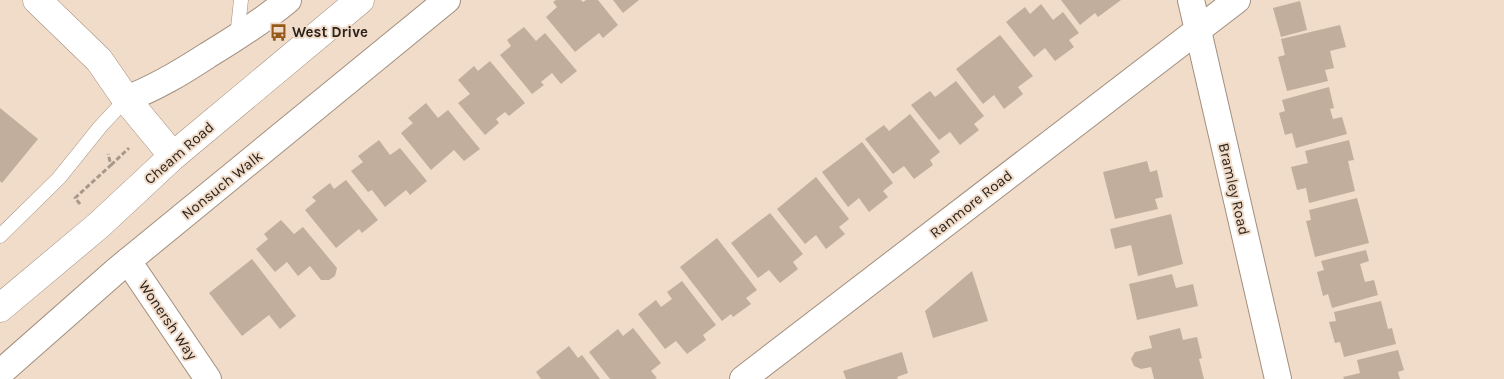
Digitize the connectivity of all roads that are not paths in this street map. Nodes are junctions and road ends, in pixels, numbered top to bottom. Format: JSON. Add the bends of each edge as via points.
{"nodes":[{"id":1,"x":37,"y":0,"type":"edge"},
{"id":2,"x":241,"y":0,"type":"edge"},
{"id":3,"x":288,"y":0,"type":"edge"},
{"id":4,"x":360,"y":0,"type":"edge"},
{"id":5,"x":447,"y":0,"type":"edge"},
{"id":6,"x":1191,"y":0,"type":"edge"},
{"id":7,"x":1237,"y":0,"type":"edge"},
{"id":8,"x":1198,"y":30,"type":"junction"},
{"id":9,"x":237,"y":37,"type":"junction"},
{"id":10,"x":126,"y":99,"type":"junction"},
{"id":11,"x":173,"y":156,"type":"junction"},
{"id":12,"x":0,"y":236,"type":"edge"},
{"id":13,"x":128,"y":261,"type":"junction"},
{"id":14,"x":0,"y":308,"type":"edge"},
{"id":15,"x":0,"y":373,"type":"edge"},
{"id":16,"x":750,"y":377,"type":"edge"},
{"id":17,"x":208,"y":379,"type":"edge"},
{"id":18,"x":1278,"y":379,"type":"edge"}],
"edges":[{"from":1,"to":10,"type":"main road","via":[[99,60]]},
{"from":2,"to":9,"type":"lane"},
{"from":3,"to":9,"type":"street"},
{"from":4,"to":11,"type":"main road","name":"Cheam Road"},
{"from":5,"to":13,"type":"street","name":"Nonsuch Walk"},
{"from":6,"to":8,"type":"street","name":"Bramley Road"},
{"from":7,"to":8,"type":"street","name":"Ranmore Road"},
{"from":8,"to":16,"type":"street","name":"Ranmore Road"},
{"from":8,"to":18,"type":"street","name":"Bramley Road"},
{"from":9,"to":10,"type":"street","via":[[157,87]]},
{"from":10,"to":11,"type":"main road"},
{"from":10,"to":12,"type":"lane","via":[[59,178]]},
{"from":11,"to":14,"type":"main road","name":"Cheam Road","via":[[99,225]]},
{"from":13,"to":15,"type":"street","name":"Nonsuch Walk"},
{"from":13,"to":17,"type":"street","name":"Wonersh Way"}]}
